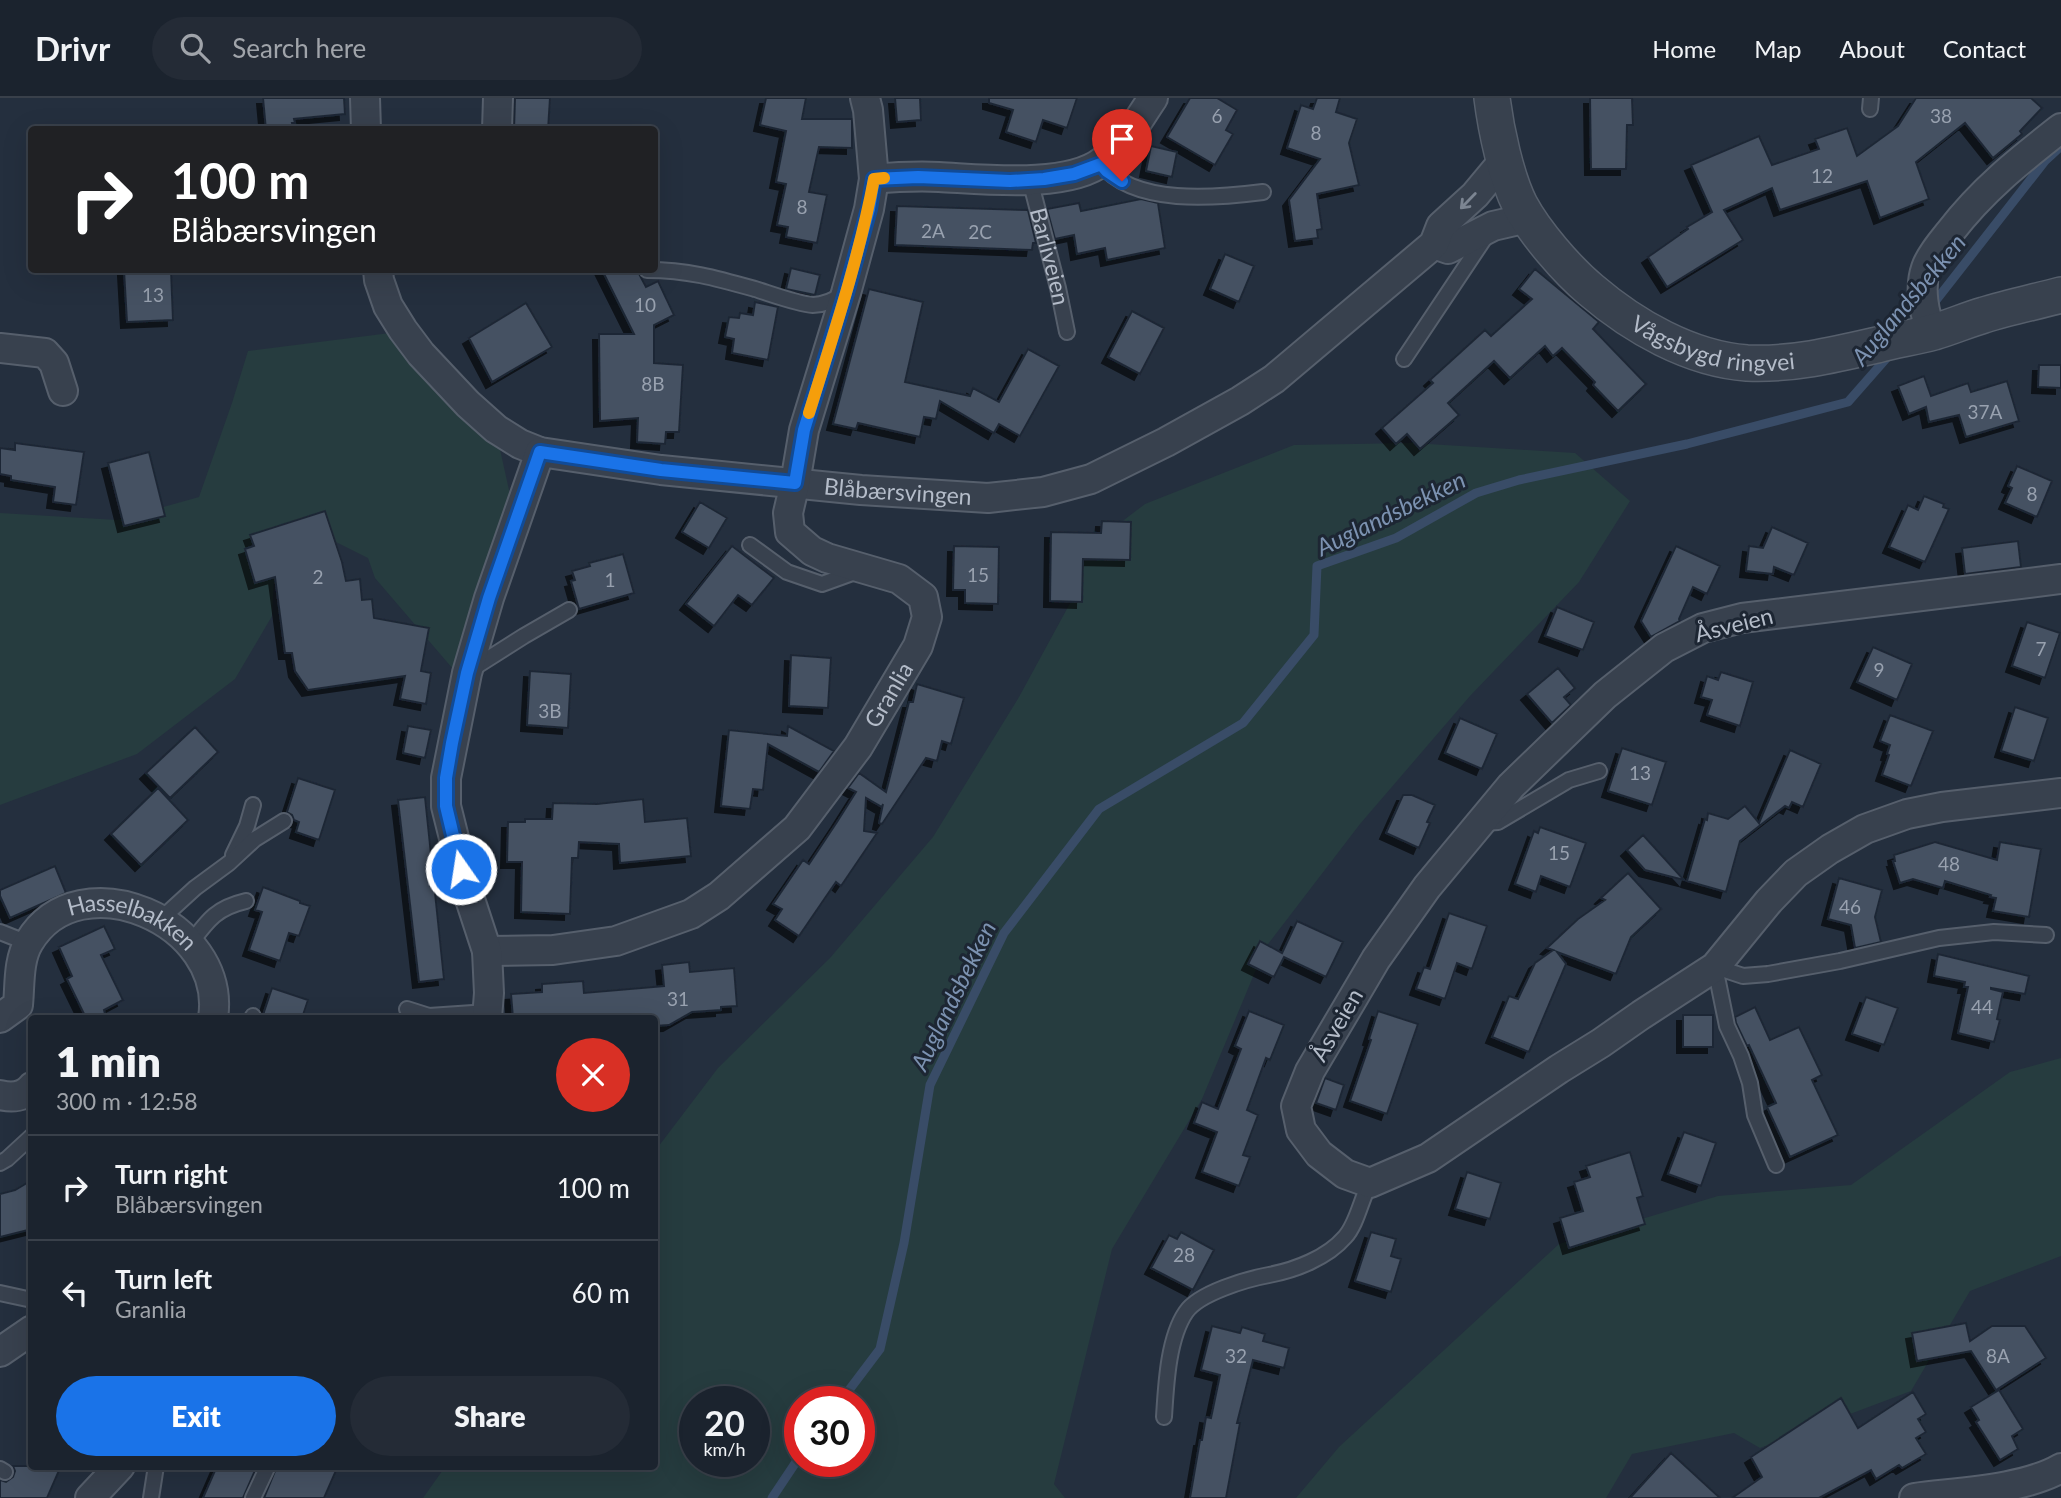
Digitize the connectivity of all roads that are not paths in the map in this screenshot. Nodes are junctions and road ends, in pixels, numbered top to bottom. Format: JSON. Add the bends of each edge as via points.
{"nodes":[{"id":1,"x":365,"y":98,"type":"edge"},
{"id":2,"x":498,"y":98,"type":"edge"},
{"id":3,"x":864,"y":98,"type":"edge"},
{"id":4,"x":1153,"y":98,"type":"edge"},
{"id":5,"x":1492,"y":98,"type":"edge"},
{"id":6,"x":366,"y":126,"type":"edge"},
{"id":7,"x":497,"y":126,"type":"edge"},
{"id":8,"x":2061,"y":128,"type":"edge"},
{"id":9,"x":1505,"y":159,"type":"junction"},
{"id":10,"x":1101,"y":164,"type":"junction"},
{"id":11,"x":874,"y":179,"type":"junction"},
{"id":12,"x":1030,"y":180,"type":"junction"},
{"id":13,"x":1263,"y":192,"type":"dead end"},
{"id":14,"x":1528,"y":218,"type":"junction"},
{"id":15,"x":1493,"y":226,"type":"junction"},
{"id":16,"x":1434,"y":244,"type":"junction"},
{"id":17,"x":658,"y":270,"type":"edge"},
{"id":18,"x":378,"y":273,"type":"edge"},
{"id":19,"x":846,"y":293,"type":"junction"},
{"id":20,"x":2061,"y":295,"type":"edge"},
{"id":21,"x":1067,"y":332,"type":"dead end"},
{"id":22,"x":1932,"y":332,"type":"junction"},
{"id":23,"x":0,"y":348,"type":"edge"},
{"id":24,"x":1404,"y":359,"type":"dead end"},
{"id":25,"x":64,"y":391,"type":"dead end"},
{"id":26,"x":540,"y":452,"type":"junction"},
{"id":27,"x":795,"y":483,"type":"junction"},
{"id":28,"x":750,"y":545,"type":"dead end"},
{"id":29,"x":864,"y":569,"type":"junction"},
{"id":30,"x":2061,"y":579,"type":"edge"},
{"id":31,"x":569,"y":610,"type":"dead end"},
{"id":32,"x":467,"y":673,"type":"junction"},
{"id":33,"x":1599,"y":771,"type":"dead end"},
{"id":34,"x":2061,"y":793,"type":"edge"},
{"id":35,"x":253,"y":805,"type":"dead end"},
{"id":36,"x":284,"y":821,"type":"dead end"},
{"id":37,"x":1479,"y":824,"type":"junction"},
{"id":38,"x":229,"y":863,"type":"junction"},
{"id":39,"x":246,"y":901,"type":"dead end"},
{"id":40,"x":160,"y":920,"type":"junction"},
{"id":41,"x":0,"y":932,"type":"edge"},
{"id":42,"x":2046,"y":935,"type":"dead end"},
{"id":43,"x":29,"y":943,"type":"junction"},
{"id":44,"x":190,"y":944,"type":"junction"},
{"id":45,"x":487,"y":951,"type":"junction"},
{"id":46,"x":1717,"y":966,"type":"junction"},
{"id":47,"x":407,"y":1009,"type":"dead end"},
{"id":48,"x":16,"y":1014,"type":"edge"},
{"id":49,"x":213,"y":1015,"type":"edge"},
{"id":50,"x":426,"y":1015,"type":"edge"},
{"id":51,"x":487,"y":1015,"type":"edge"},
{"id":52,"x":28,"y":1091,"type":"edge"},
{"id":53,"x":0,"y":1095,"type":"edge"},
{"id":54,"x":28,"y":1140,"type":"edge"},
{"id":55,"x":0,"y":1163,"type":"edge"},
{"id":56,"x":1776,"y":1165,"type":"dead end"},
{"id":57,"x":1370,"y":1183,"type":"junction"},
{"id":58,"x":0,"y":1293,"type":"edge"},
{"id":59,"x":28,"y":1299,"type":"edge"},
{"id":60,"x":28,"y":1333,"type":"edge"},
{"id":61,"x":0,"y":1352,"type":"edge"},
{"id":62,"x":1164,"y":1417,"type":"dead end"},
{"id":63,"x":2061,"y":1468,"type":"edge"},
{"id":64,"x":116,"y":1470,"type":"edge"},
{"id":65,"x":155,"y":1470,"type":"edge"},
{"id":66,"x":266,"y":1470,"type":"edge"},
{"id":67,"x":90,"y":1498,"type":"edge"},
{"id":68,"x":151,"y":1498,"type":"edge"},
{"id":69,"x":253,"y":1498,"type":"edge"},
{"id":70,"x":1914,"y":1498,"type":"edge"}],
"edges":[{"from":1,"to":6,"type":"street"},
{"from":2,"to":7,"type":"street"},
{"from":3,"to":11,"type":"street","name":"Granlia"},
{"from":4,"to":10,"type":"street","name":"Barliveien","via":[[1121,145]]},
{"from":5,"to":9,"type":"street","name":"Vågsbygd ringvei"},
{"from":8,"to":22,"type":"street","via":[[2001,175],[1941,243],[1926,268],[1923,291]]},
{"from":9,"to":14,"type":"street","name":"Vågsbygd ringvei"},
{"from":9,"to":16,"type":"street","name":"Blåbærsvingen","one_way":true,"via":[[1441,226]]},
{"from":10,"to":12,"type":"street","name":"Barliveien","via":[[1074,174]]},
{"from":10,"to":13,"type":"lane","via":[[1143,190],[1219,197]]},
{"from":11,"to":12,"type":"street","name":"Barliveien"},
{"from":11,"to":19,"type":"street","name":"Granlia"},
{"from":12,"to":21,"type":"lane","name":"Barliveien"},
{"from":14,"to":15,"type":"street"},
{"from":14,"to":22,"type":"street","name":"Vågsbygd ringvei","via":[[1556,254],[1604,301],[1652,334],[1720,358],[1746,363],[1798,362]]},
{"from":15,"to":16,"type":"street","via":[[1448,249]]},
{"from":15,"to":24,"type":"lane"},
{"from":16,"to":27,"type":"street","name":"Blåbærsvingen","via":[[1274,379],[1091,479],[1043,492],[988,498]]},
{"from":17,"to":19,"type":"lane","via":[[705,274],[814,305]]},
{"from":18,"to":26,"type":"street","name":"Blåbærsvingen","via":[[388,306],[421,354],[496,429]]},
{"from":19,"to":27,"type":"street","name":"Granlia","via":[[804,430]]},
{"from":20,"to":22,"type":"street","name":"Vågsbygd ringvei"},
{"from":23,"to":25,"type":"street","via":[[45,353],[54,363]]},
{"from":26,"to":27,"type":"street","name":"Blåbærsvingen"},
{"from":26,"to":32,"type":"street"},
{"from":27,"to":29,"type":"street","name":"Granlia","via":[[788,513],[790,532],[812,551]]},
{"from":28,"to":29,"type":"lane","via":[[787,572],[822,584]]},
{"from":29,"to":45,"type":"street","name":"Granlia","via":[[910,586],[923,597],[927,617],[918,646],[887,700],[842,771],[797,828],[691,914],[616,941],[583,947]]},
{"from":30,"to":37,"type":"street","name":"Åsveien","via":[[1742,618],[1703,628],[1664,648],[1605,695],[1511,786]]},
{"from":31,"to":32,"type":"lane"},
{"from":32,"to":45,"type":"street","via":[[446,778],[446,806]]},
{"from":33,"to":37,"type":"lane","via":[[1569,780],[1498,822]]},
{"from":34,"to":46,"type":"street","via":[[1942,807],[1865,829],[1796,873]]},
{"from":35,"to":38,"type":"lane"},
{"from":36,"to":38,"type":"lane"},
{"from":37,"to":57,"type":"street","name":"Åsveien","via":[[1376,959],[1311,1071],[1296,1106],[1301,1130],[1319,1154],[1345,1174]]},
{"from":38,"to":40,"type":"lane"},
{"from":39,"to":44,"type":"lane","via":[[215,914]]},
{"from":40,"to":43,"type":"street","name":"Hasselbakken","via":[[123,905],[96,903],[68,909],[46,921]]},
{"from":40,"to":44,"type":"street","name":"Hasselbakken"},
{"from":41,"to":43,"type":"lane"},
{"from":42,"to":46,"type":"lane","via":[[1994,932],[1939,938],[1768,974],[1743,976]]},
{"from":43,"to":48,"type":"street","name":"Hasselbakken","via":[[22,961]]},
{"from":44,"to":49,"type":"street","name":"Hasselbakken","via":[[211,980]]},
{"from":45,"to":51,"type":"street"},
{"from":46,"to":56,"type":"lane","via":[[1727,1026]]},
{"from":46,"to":57,"type":"street","via":[[1428,1158]]},
{"from":47,"to":50,"type":"lane"},
{"from":52,"to":53,"type":"street","via":[[11,1098]]},
{"from":54,"to":55,"type":"lane"},
{"from":57,"to":62,"type":"lane","via":[[1346,1237],[1327,1252],[1305,1265],[1208,1294],[1187,1310],[1170,1359]]},
{"from":58,"to":59,"type":"lane"},
{"from":60,"to":61,"type":"street"},
{"from":63,"to":70,"type":"street","via":[[2025,1483]]},
{"from":64,"to":67,"type":"street"},
{"from":65,"to":68,"type":"lane"},
{"from":66,"to":69,"type":"lane"}]}
